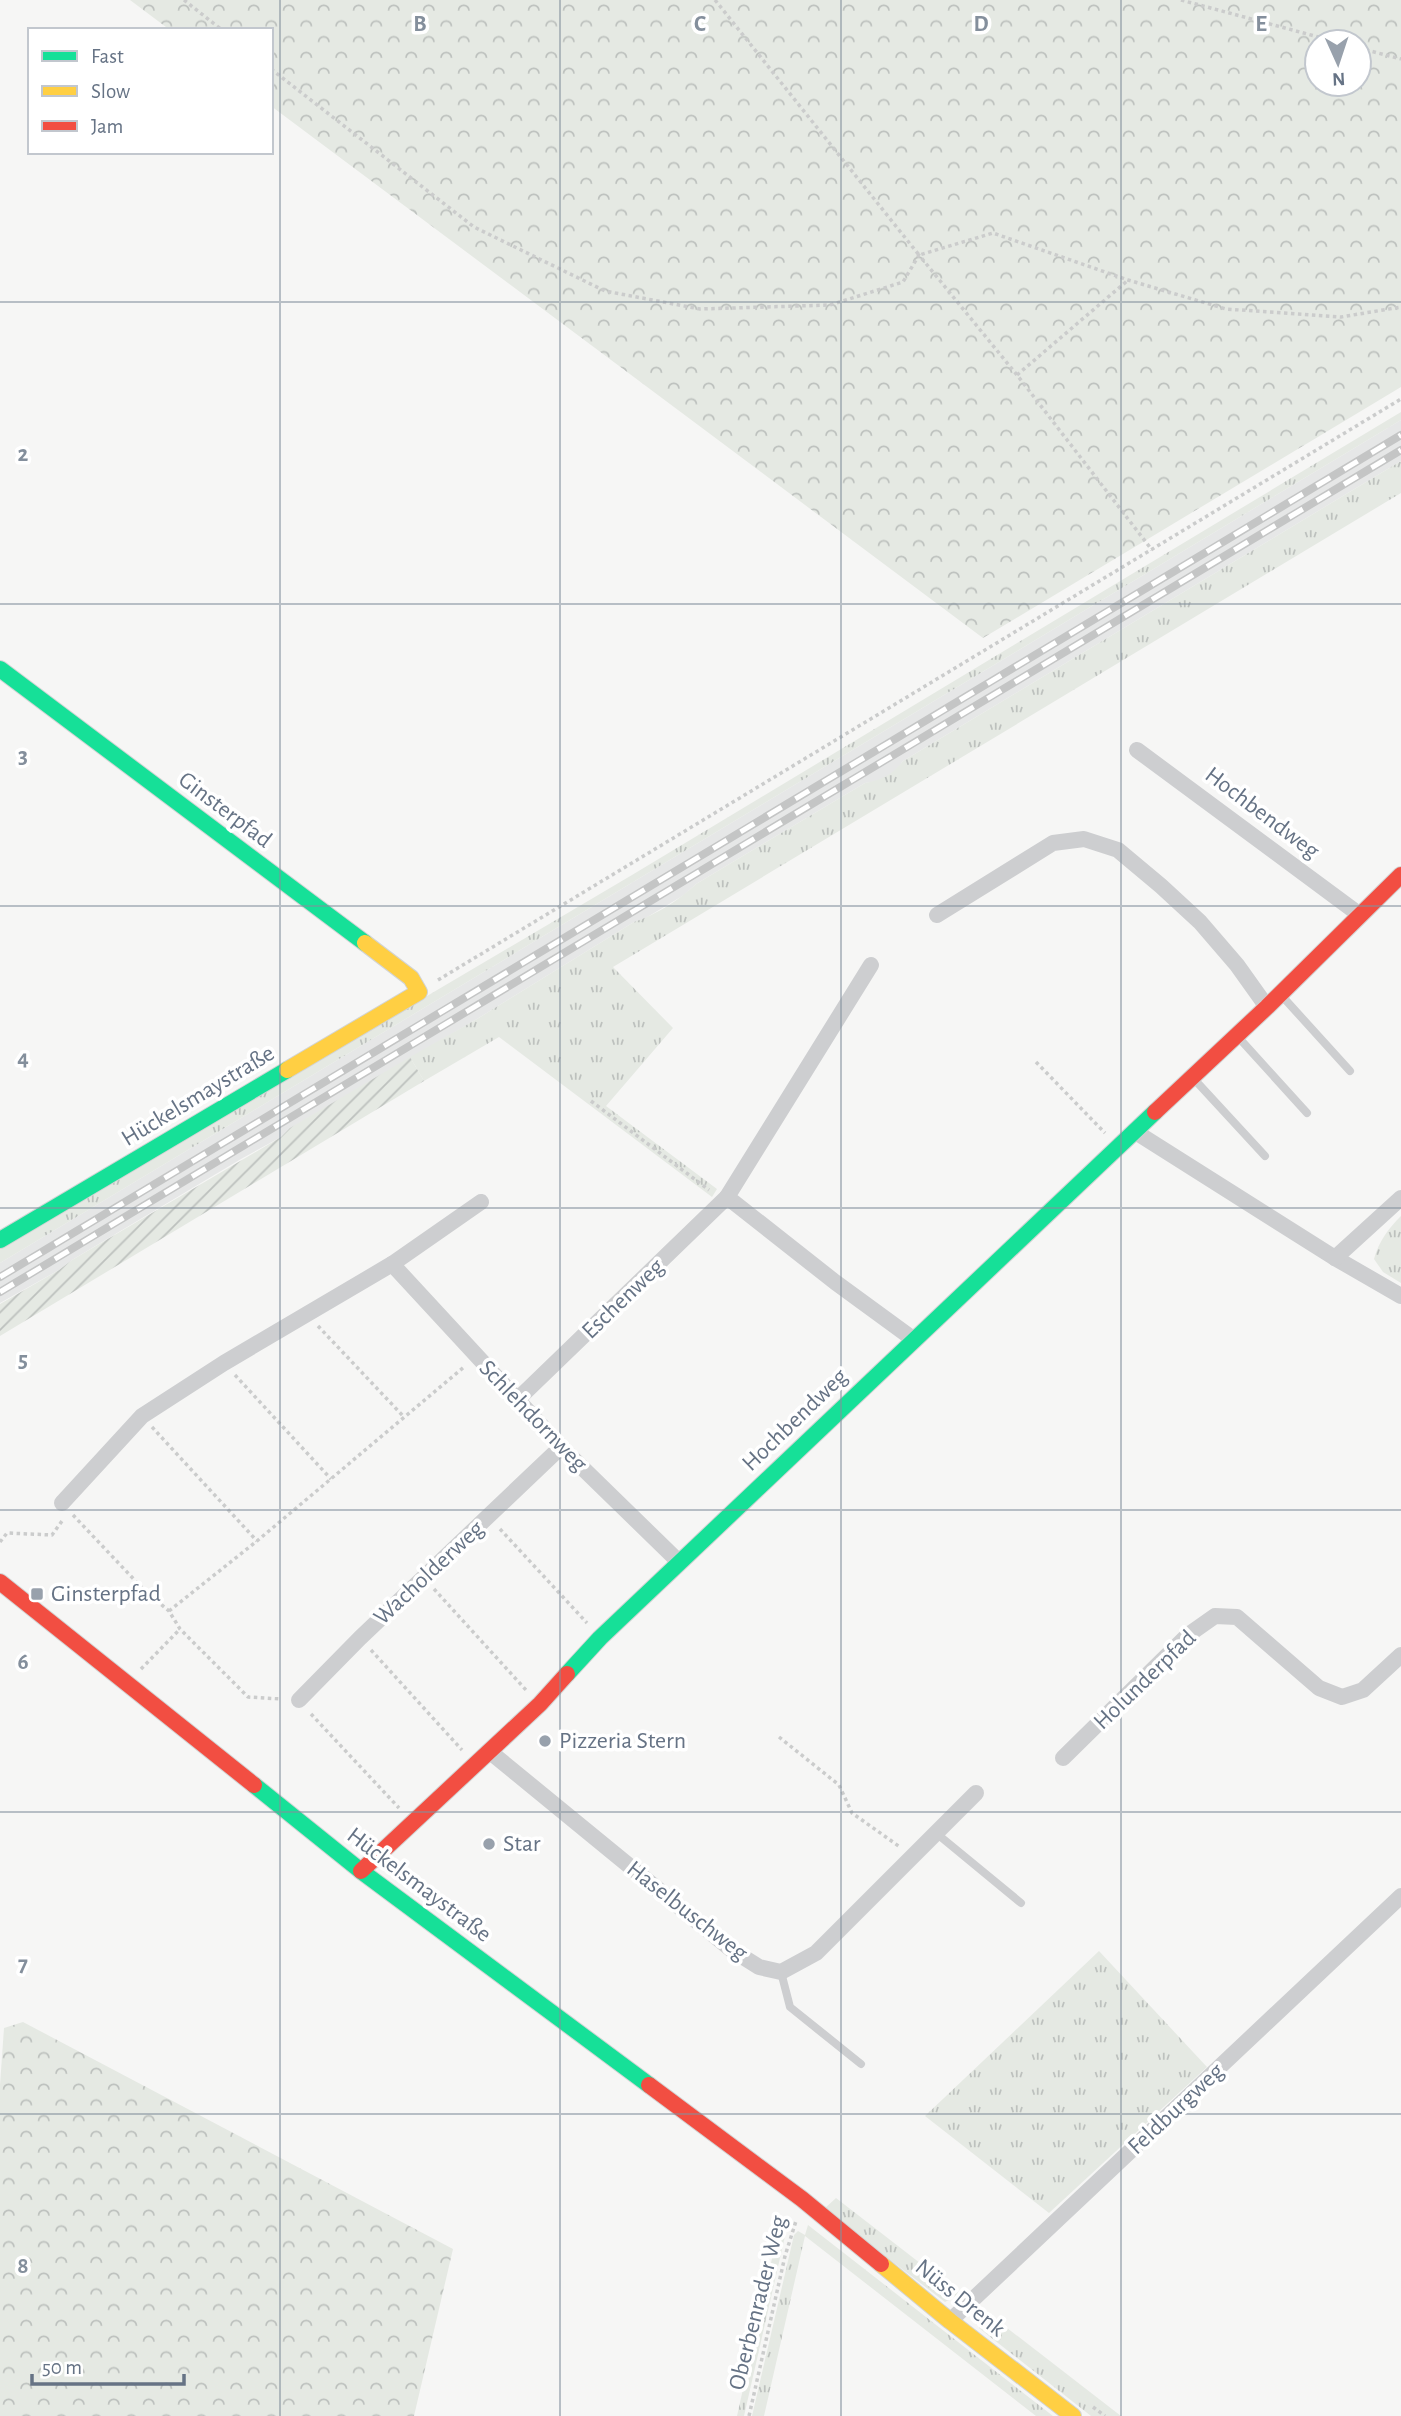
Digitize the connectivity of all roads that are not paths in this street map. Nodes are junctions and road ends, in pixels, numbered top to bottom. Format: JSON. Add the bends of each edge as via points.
{"nodes":[{"id":1,"x":0,"y":669,"type":"edge"},
{"id":2,"x":1137,"y":750,"type":"dead end"},
{"id":3,"x":1401,"y":876,"type":"edge"},
{"id":4,"x":937,"y":915,"type":"dead end"},
{"id":5,"x":1360,"y":915,"type":"junction"},
{"id":6,"x":872,"y":964,"type":"dead end"},
{"id":7,"x":419,"y":992,"type":"joint"},
{"id":8,"x":1280,"y":994,"type":"junction"},
{"id":9,"x":1267,"y":1007,"type":"junction"},
{"id":10,"x":1237,"y":1036,"type":"junction"},
{"id":11,"x":1350,"y":1071,"type":"dead end"},
{"id":12,"x":1192,"y":1077,"type":"junction"},
{"id":13,"x":1307,"y":1113,"type":"dead end"},
{"id":14,"x":1134,"y":1131,"type":"junction"},
{"id":15,"x":1265,"y":1156,"type":"dead end"},
{"id":16,"x":727,"y":1196,"type":"junction"},
{"id":17,"x":1401,"y":1198,"type":"edge"},
{"id":18,"x":481,"y":1202,"type":"dead end"},
{"id":19,"x":0,"y":1240,"type":"edge"},
{"id":20,"x":1335,"y":1258,"type":"junction"},
{"id":21,"x":392,"y":1264,"type":"junction"},
{"id":22,"x":1401,"y":1296,"type":"edge"},
{"id":23,"x":913,"y":1339,"type":"junction"},
{"id":24,"x":518,"y":1399,"type":"junction"},
{"id":25,"x":561,"y":1447,"type":"junction"},
{"id":26,"x":62,"y":1503,"type":"dead end"},
{"id":27,"x":679,"y":1562,"type":"junction"},
{"id":28,"x":0,"y":1582,"type":"edge"},
{"id":29,"x":1401,"y":1655,"type":"edge"},
{"id":30,"x":299,"y":1700,"type":"road end"},
{"id":31,"x":489,"y":1751,"type":"junction"},
{"id":32,"x":1063,"y":1758,"type":"dead end"},
{"id":33,"x":976,"y":1793,"type":"dead end"},
{"id":34,"x":936,"y":1833,"type":"junction"},
{"id":35,"x":360,"y":1871,"type":"junction"},
{"id":36,"x":1401,"y":1896,"type":"edge"},
{"id":37,"x":1021,"y":1903,"type":"dead end"},
{"id":38,"x":781,"y":1972,"type":"junction"},
{"id":39,"x":861,"y":2064,"type":"dead end"},
{"id":40,"x":820,"y":2213,"type":"joint"},
{"id":41,"x":950,"y":2322,"type":"junction"},
{"id":42,"x":1073,"y":2416,"type":"edge"}],
"edges":[{"from":1,"to":7,"type":"street","name":"Ginsterpfad","via":[[411,978]]},
{"from":2,"to":5,"type":"street","name":"Hochbendweg"},
{"from":3,"to":5,"type":"street","name":"Hochbendweg"},
{"from":4,"to":9,"type":"street","via":[[1053,844],[1084,839],[1118,850],[1161,886],[1200,922]]},
{"from":5,"to":8,"type":"street","name":"Hochbendweg"},
{"from":6,"to":16,"type":"street","name":"Eschenweg"},
{"from":7,"to":19,"type":"street","name":"Hückelsmaystraße"},
{"from":8,"to":9,"type":"street","name":"Hochbendweg"},
{"from":8,"to":11,"type":"lane"},
{"from":9,"to":10,"type":"street","name":"Hochbendweg"},
{"from":10,"to":12,"type":"street","name":"Hochbendweg"},
{"from":10,"to":13,"type":"lane"},
{"from":12,"to":14,"type":"street","name":"Hochbendweg"},
{"from":12,"to":15,"type":"lane"},
{"from":14,"to":20,"type":"street"},
{"from":14,"to":23,"type":"street","name":"Hochbendweg"},
{"from":16,"to":23,"type":"street"},
{"from":16,"to":24,"type":"street","name":"Eschenweg"},
{"from":17,"to":20,"type":"street"},
{"from":18,"to":21,"type":"street"},
{"from":20,"to":22,"type":"street"},
{"from":21,"to":24,"type":"street","name":"Schlehdornweg"},
{"from":21,"to":26,"type":"street","via":[[142,1416]]},
{"from":23,"to":27,"type":"street","name":"Hochbendweg"},
{"from":24,"to":25,"type":"street","name":"Schlehdornweg"},
{"from":25,"to":27,"type":"street","name":"Schlehdornweg"},
{"from":25,"to":30,"type":"street","name":"Wacholderweg"},
{"from":27,"to":31,"type":"street","name":"Hochbendweg"},
{"from":28,"to":35,"type":"street","name":"Hückelsmaystraße"},
{"from":29,"to":32,"type":"street","name":"Holunderpfad","via":[[1363,1690],[1342,1698],[1319,1688],[1237,1617],[1215,1616],[1188,1635]]},
{"from":31,"to":35,"type":"street","name":"Hochbendweg"},
{"from":31,"to":38,"type":"street","name":"Haselbuschweg","via":[[732,1950],[759,1967]]},
{"from":33,"to":34,"type":"street"},
{"from":34,"to":37,"type":"lane"},
{"from":34,"to":38,"type":"street","via":[[816,1953]]},
{"from":35,"to":40,"type":"street","name":"Hückelsmaystraße"},
{"from":36,"to":41,"type":"street","name":"Feldburgweg"},
{"from":38,"to":39,"type":"lane","via":[[790,2007]]},
{"from":40,"to":41,"type":"street","name":"Nüss Drenk"},
{"from":41,"to":42,"type":"street","name":"Nüss Drenk"}]}
